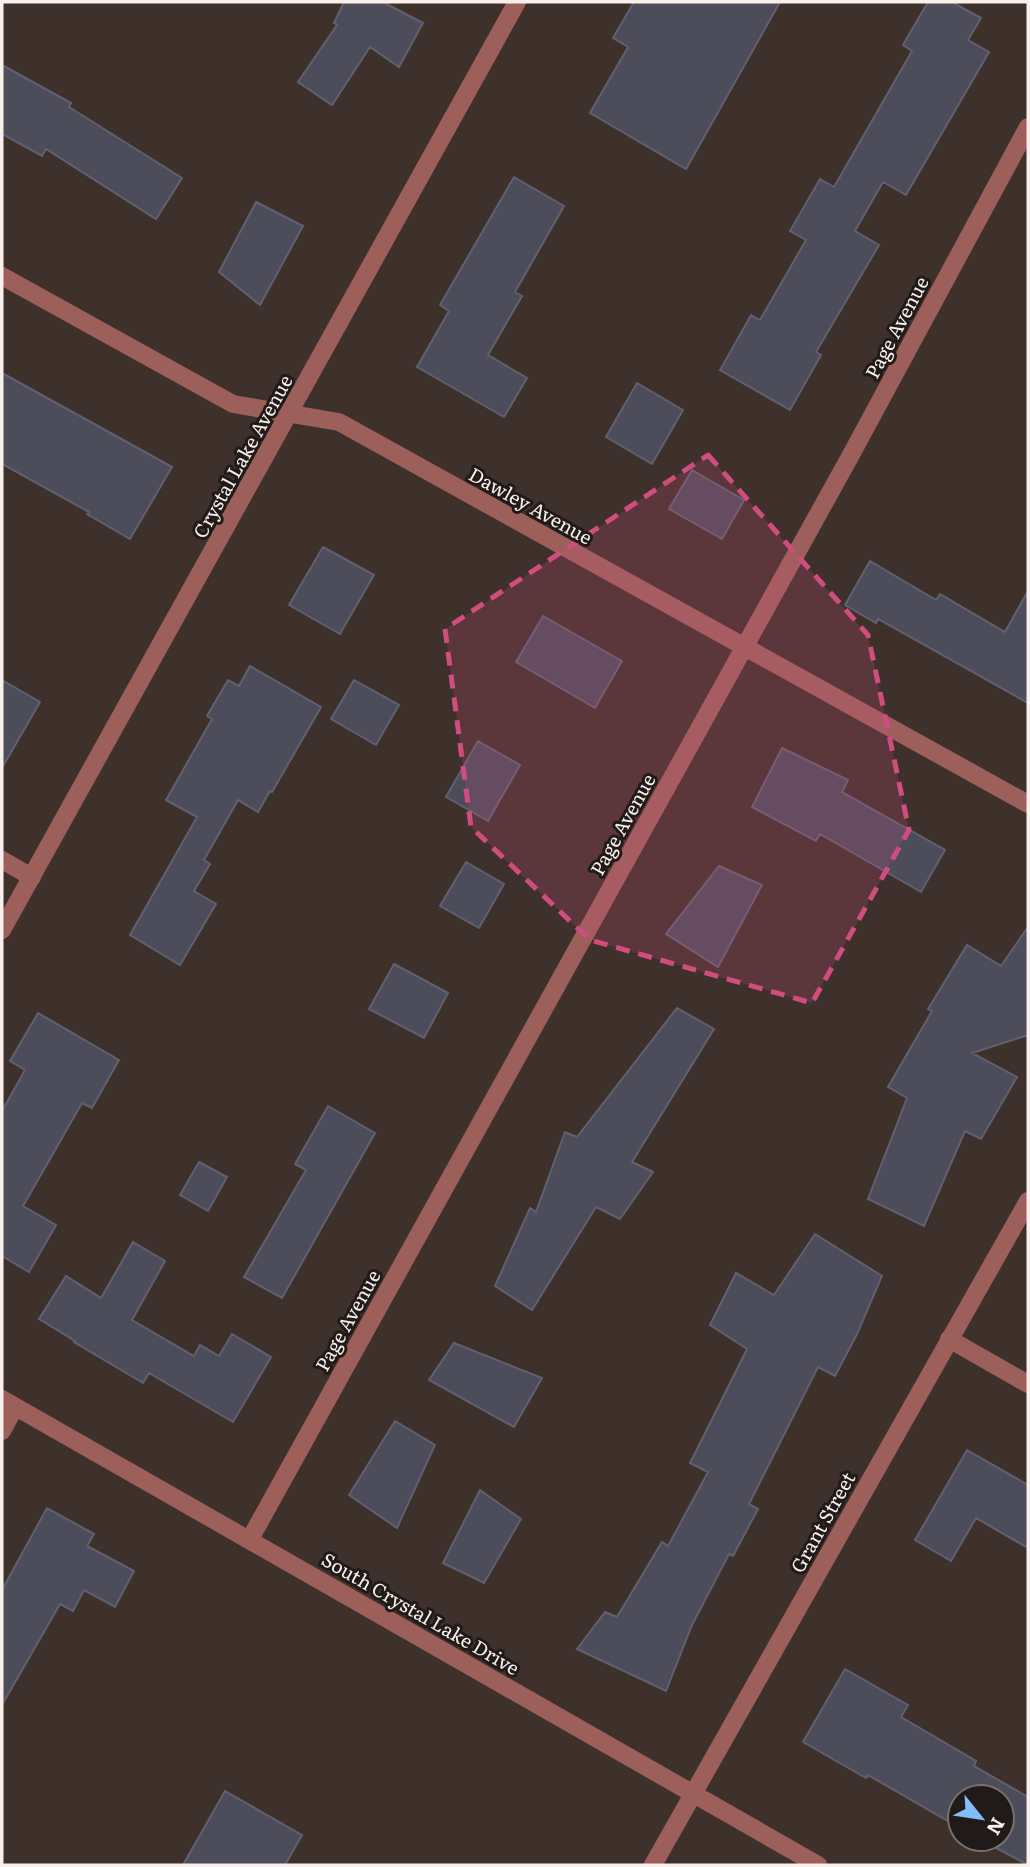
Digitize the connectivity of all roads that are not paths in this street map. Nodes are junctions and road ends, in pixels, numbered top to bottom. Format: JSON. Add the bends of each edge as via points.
{"nodes":[{"id":1,"x":517,"y":2,"type":"edge"},
{"id":2,"x":1028,"y":127,"type":"edge"},
{"id":3,"x":2,"y":276,"type":"edge"},
{"id":4,"x":290,"y":413,"type":"junction"},
{"id":5,"x":744,"y":648,"type":"junction"},
{"id":6,"x":1028,"y":804,"type":"edge"},
{"id":7,"x":2,"y":860,"type":"edge"},
{"id":8,"x":32,"y":877,"type":"junction"},
{"id":9,"x":2,"y":930,"type":"edge"},
{"id":10,"x":1028,"y":1200,"type":"edge"},
{"id":11,"x":949,"y":1339,"type":"junction"},
{"id":12,"x":1028,"y":1384,"type":"edge"},
{"id":13,"x":8,"y":1403,"type":"edge"},
{"id":14,"x":2,"y":1431,"type":"edge"},
{"id":15,"x":250,"y":1539,"type":"junction"},
{"id":16,"x":693,"y":1794,"type":"junction"},
{"id":17,"x":653,"y":1865,"type":"edge"},
{"id":18,"x":818,"y":1865,"type":"edge"}],
"edges":[{"from":1,"to":4,"type":"street","name":"Crystal Lake Avenue"},
{"from":2,"to":5,"type":"street","name":"Page Avenue"},
{"from":3,"to":4,"type":"street","name":"Dawley Avenue","via":[[233,404]]},
{"from":4,"to":5,"type":"street","name":"Dawley Avenue","via":[[339,422]]},
{"from":4,"to":8,"type":"street","name":"Crystal Lake Avenue"},
{"from":5,"to":6,"type":"street","name":"Dawley Avenue"},
{"from":5,"to":15,"type":"street","name":"Page Avenue"},
{"from":7,"to":8,"type":"street"},
{"from":8,"to":9,"type":"street","name":"Crystal Lake Avenue"},
{"from":10,"to":11,"type":"street","name":"Grant Street"},
{"from":11,"to":12,"type":"street"},
{"from":11,"to":16,"type":"street","name":"Grant Street"},
{"from":13,"to":14,"type":"street"},
{"from":13,"to":15,"type":"street","name":"South Crystal Lake Drive"},
{"from":15,"to":16,"type":"street","name":"South Crystal Lake Drive"},
{"from":16,"to":17,"type":"street","name":"Grant Street"},
{"from":16,"to":18,"type":"street","name":"South Crystal Lake Drive"}]}
